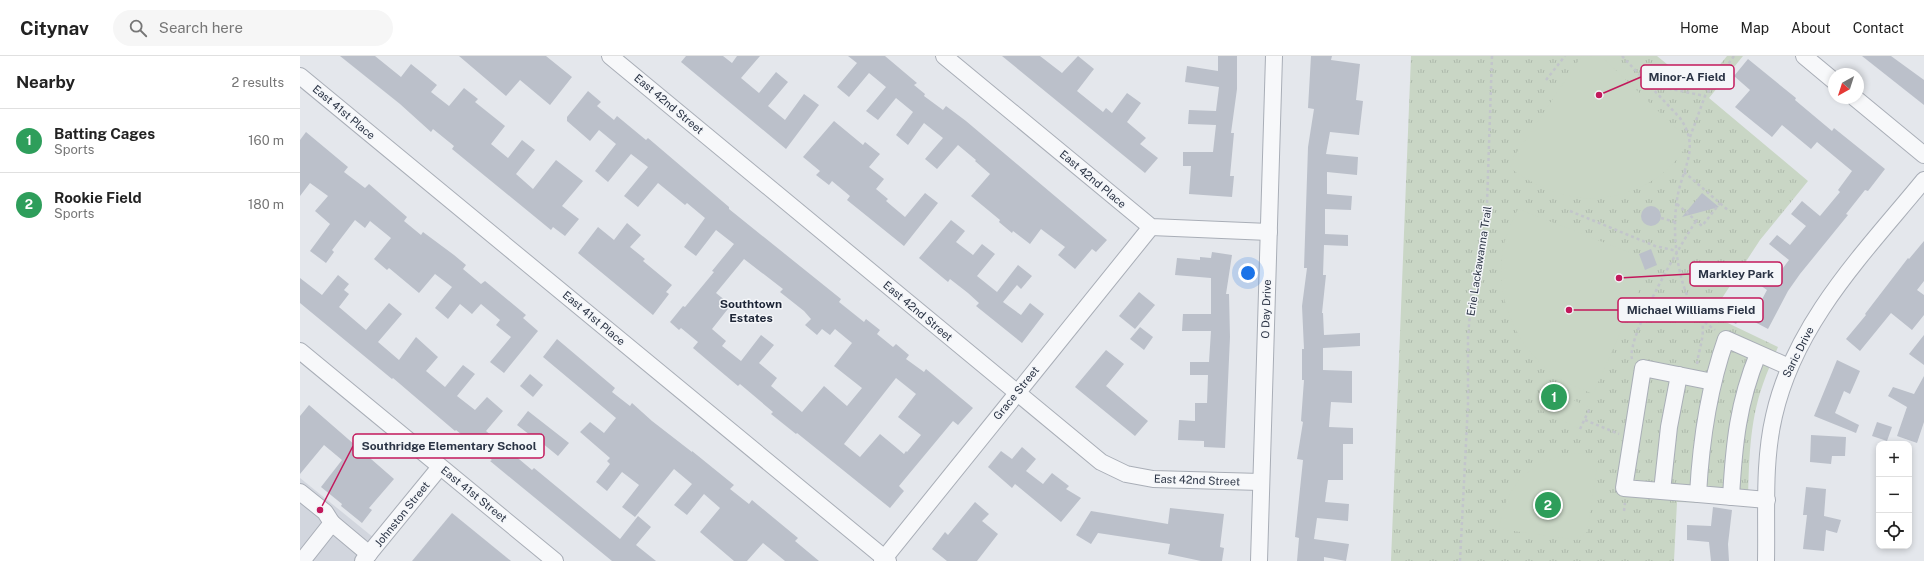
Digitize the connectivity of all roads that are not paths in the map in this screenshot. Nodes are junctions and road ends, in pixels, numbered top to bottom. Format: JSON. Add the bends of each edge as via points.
{"nodes":[{"id":1,"x":610,"y":56,"type":"edge"},
{"id":2,"x":944,"y":56,"type":"edge"},
{"id":3,"x":1274,"y":56,"type":"edge"},
{"id":4,"x":1804,"y":56,"type":"edge"},
{"id":5,"x":300,"y":76,"type":"edge"},
{"id":6,"x":1828,"y":76,"type":"edge"},
{"id":7,"x":1862,"y":104,"type":"edge"},
{"id":8,"x":1924,"y":155,"type":"edge"},
{"id":9,"x":1924,"y":180,"type":"edge"},
{"id":10,"x":1151,"y":227,"type":"junction"},
{"id":11,"x":1269,"y":232,"type":"junction"},
{"id":12,"x":300,"y":351,"type":"edge"},
{"id":13,"x":1758,"y":354,"type":"junction"},
{"id":14,"x":1789,"y":367,"type":"junction"},
{"id":15,"x":1678,"y":375,"type":"junction"},
{"id":16,"x":1713,"y":382,"type":"junction"},
{"id":17,"x":1017,"y":392,"type":"junction"},
{"id":18,"x":440,"y":467,"type":"junction"},
{"id":19,"x":1261,"y":482,"type":"junction"},
{"id":20,"x":1662,"y":491,"type":"junction"},
{"id":21,"x":300,"y":492,"type":"edge"},
{"id":22,"x":1698,"y":494,"type":"junction"},
{"id":23,"x":1731,"y":497,"type":"junction"},
{"id":24,"x":1767,"y":500,"type":"junction"},
{"id":25,"x":332,"y":522,"type":"junction"},
{"id":26,"x":304,"y":550,"type":"edge"},
{"id":27,"x":366,"y":557,"type":"edge"},
{"id":28,"x":885,"y":560,"type":"edge"},
{"id":29,"x":555,"y":561,"type":"edge"},
{"id":30,"x":1259,"y":561,"type":"edge"},
{"id":31,"x":1766,"y":561,"type":"edge"}],
"edges":[{"from":1,"to":17,"type":"street","name":"East 42nd Street"},
{"from":2,"to":10,"type":"street","name":"East 42nd Place"},
{"from":3,"to":11,"type":"street","name":"O Day Drive"},
{"from":4,"to":6,"type":"street"},
{"from":5,"to":28,"type":"street","name":"East 41st Place"},
{"from":7,"to":8,"type":"street"},
{"from":9,"to":14,"type":"street","name":"Saric Drive","via":[[1828,299],[1801,340]]},
{"from":10,"to":11,"type":"street"},
{"from":10,"to":17,"type":"street","name":"Grace Street"},
{"from":11,"to":19,"type":"street","name":"O Day Drive"},
{"from":12,"to":18,"type":"street","name":"East 41st Street"},
{"from":13,"to":14,"type":"street"},
{"from":13,"to":16,"type":"street","via":[[1726,339]]},
{"from":13,"to":23,"type":"street","via":[[1741,401],[1734,448]]},
{"from":14,"to":24,"type":"street","name":"Saric Drive","via":[[1774,417],[1768,459]]},
{"from":15,"to":16,"type":"street"},
{"from":15,"to":20,"type":"street"},
{"from":15,"to":20,"type":"street","via":[[1644,368],[1624,488]]},
{"from":16,"to":22,"type":"street","via":[[1703,428]]},
{"from":17,"to":19,"type":"street","name":"East 42nd Street","via":[[1101,462],[1126,474],[1153,479]]},
{"from":17,"to":28,"type":"street","name":"Grace Street"},
{"from":18,"to":27,"type":"street","name":"Johnston Street"},
{"from":18,"to":29,"type":"street","name":"East 41st Street"},
{"from":19,"to":30,"type":"street","name":"O Day Drive"},
{"from":20,"to":22,"type":"street"},
{"from":21,"to":25,"type":"street","via":[[325,512]]},
{"from":22,"to":23,"type":"street"},
{"from":23,"to":24,"type":"street"},
{"from":24,"to":31,"type":"street","name":"Saric Drive"},
{"from":25,"to":26,"type":"street"},
{"from":25,"to":27,"type":"street"}]}
